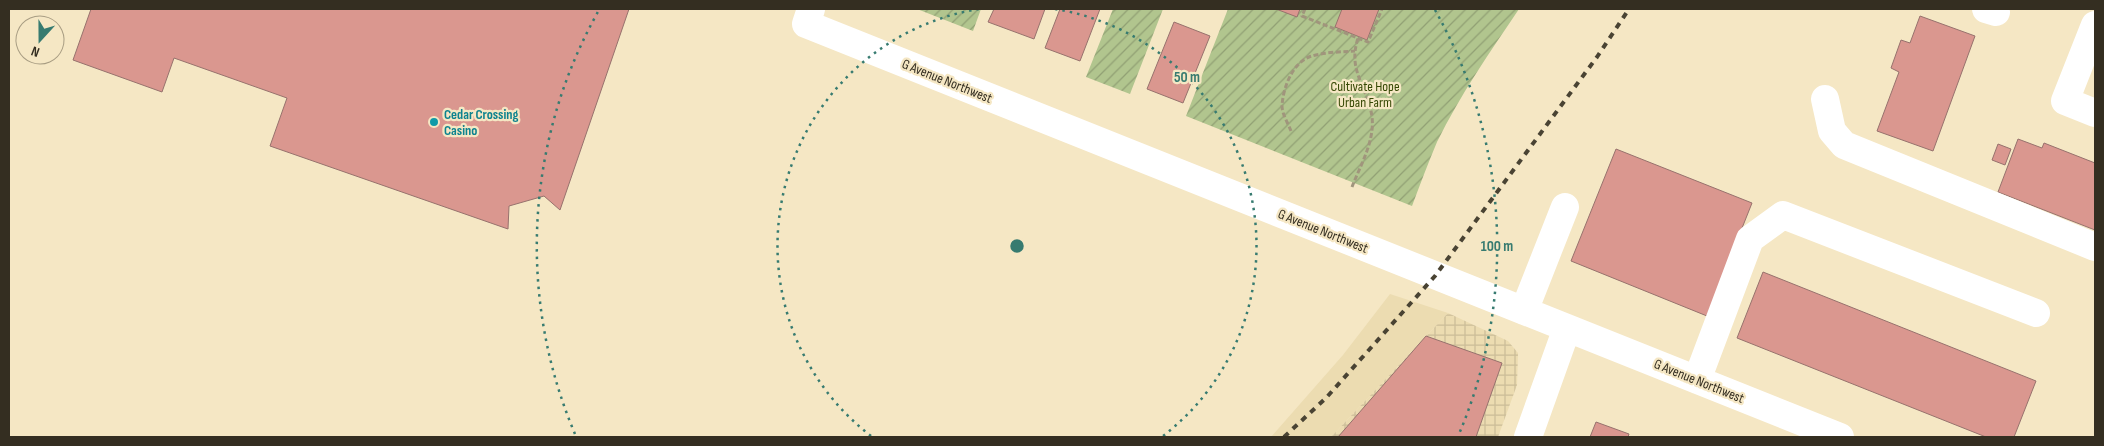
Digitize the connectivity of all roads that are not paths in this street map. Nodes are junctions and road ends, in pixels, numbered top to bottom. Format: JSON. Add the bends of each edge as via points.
{"nodes":[{"id":1,"x":808,"y":16,"type":"edge"},
{"id":2,"x":2095,"y":25,"type":"edge"},
{"id":3,"x":1825,"y":99,"type":"dead end"},
{"id":4,"x":2095,"y":113,"type":"edge"},
{"id":5,"x":1565,"y":207,"type":"dead end"},
{"id":6,"x":2095,"y":246,"type":"edge"},
{"id":7,"x":1524,"y":311,"type":"junction"},
{"id":8,"x":2036,"y":313,"type":"dead end"},
{"id":9,"x":1567,"y":328,"type":"junction"},
{"id":10,"x":1696,"y":380,"type":"junction"},
{"id":11,"x":1528,"y":437,"type":"edge"},
{"id":12,"x":1840,"y":437,"type":"edge"}],
"edges":[{"from":1,"to":7,"type":"street","name":"G Avenue Northwest"},
{"from":2,"to":4,"type":"street","via":[[2065,100]]},
{"from":3,"to":6,"type":"street","via":[[1832,131],[1844,145]]},
{"from":5,"to":7,"type":"street"},
{"from":7,"to":9,"type":"street","name":"G Avenue Northwest"},
{"from":8,"to":10,"type":"street","via":[[1783,215],[1750,239]]},
{"from":9,"to":10,"type":"street","name":"G Avenue Northwest"},
{"from":9,"to":11,"type":"street"},
{"from":10,"to":12,"type":"street","name":"G Avenue Northwest"}]}
